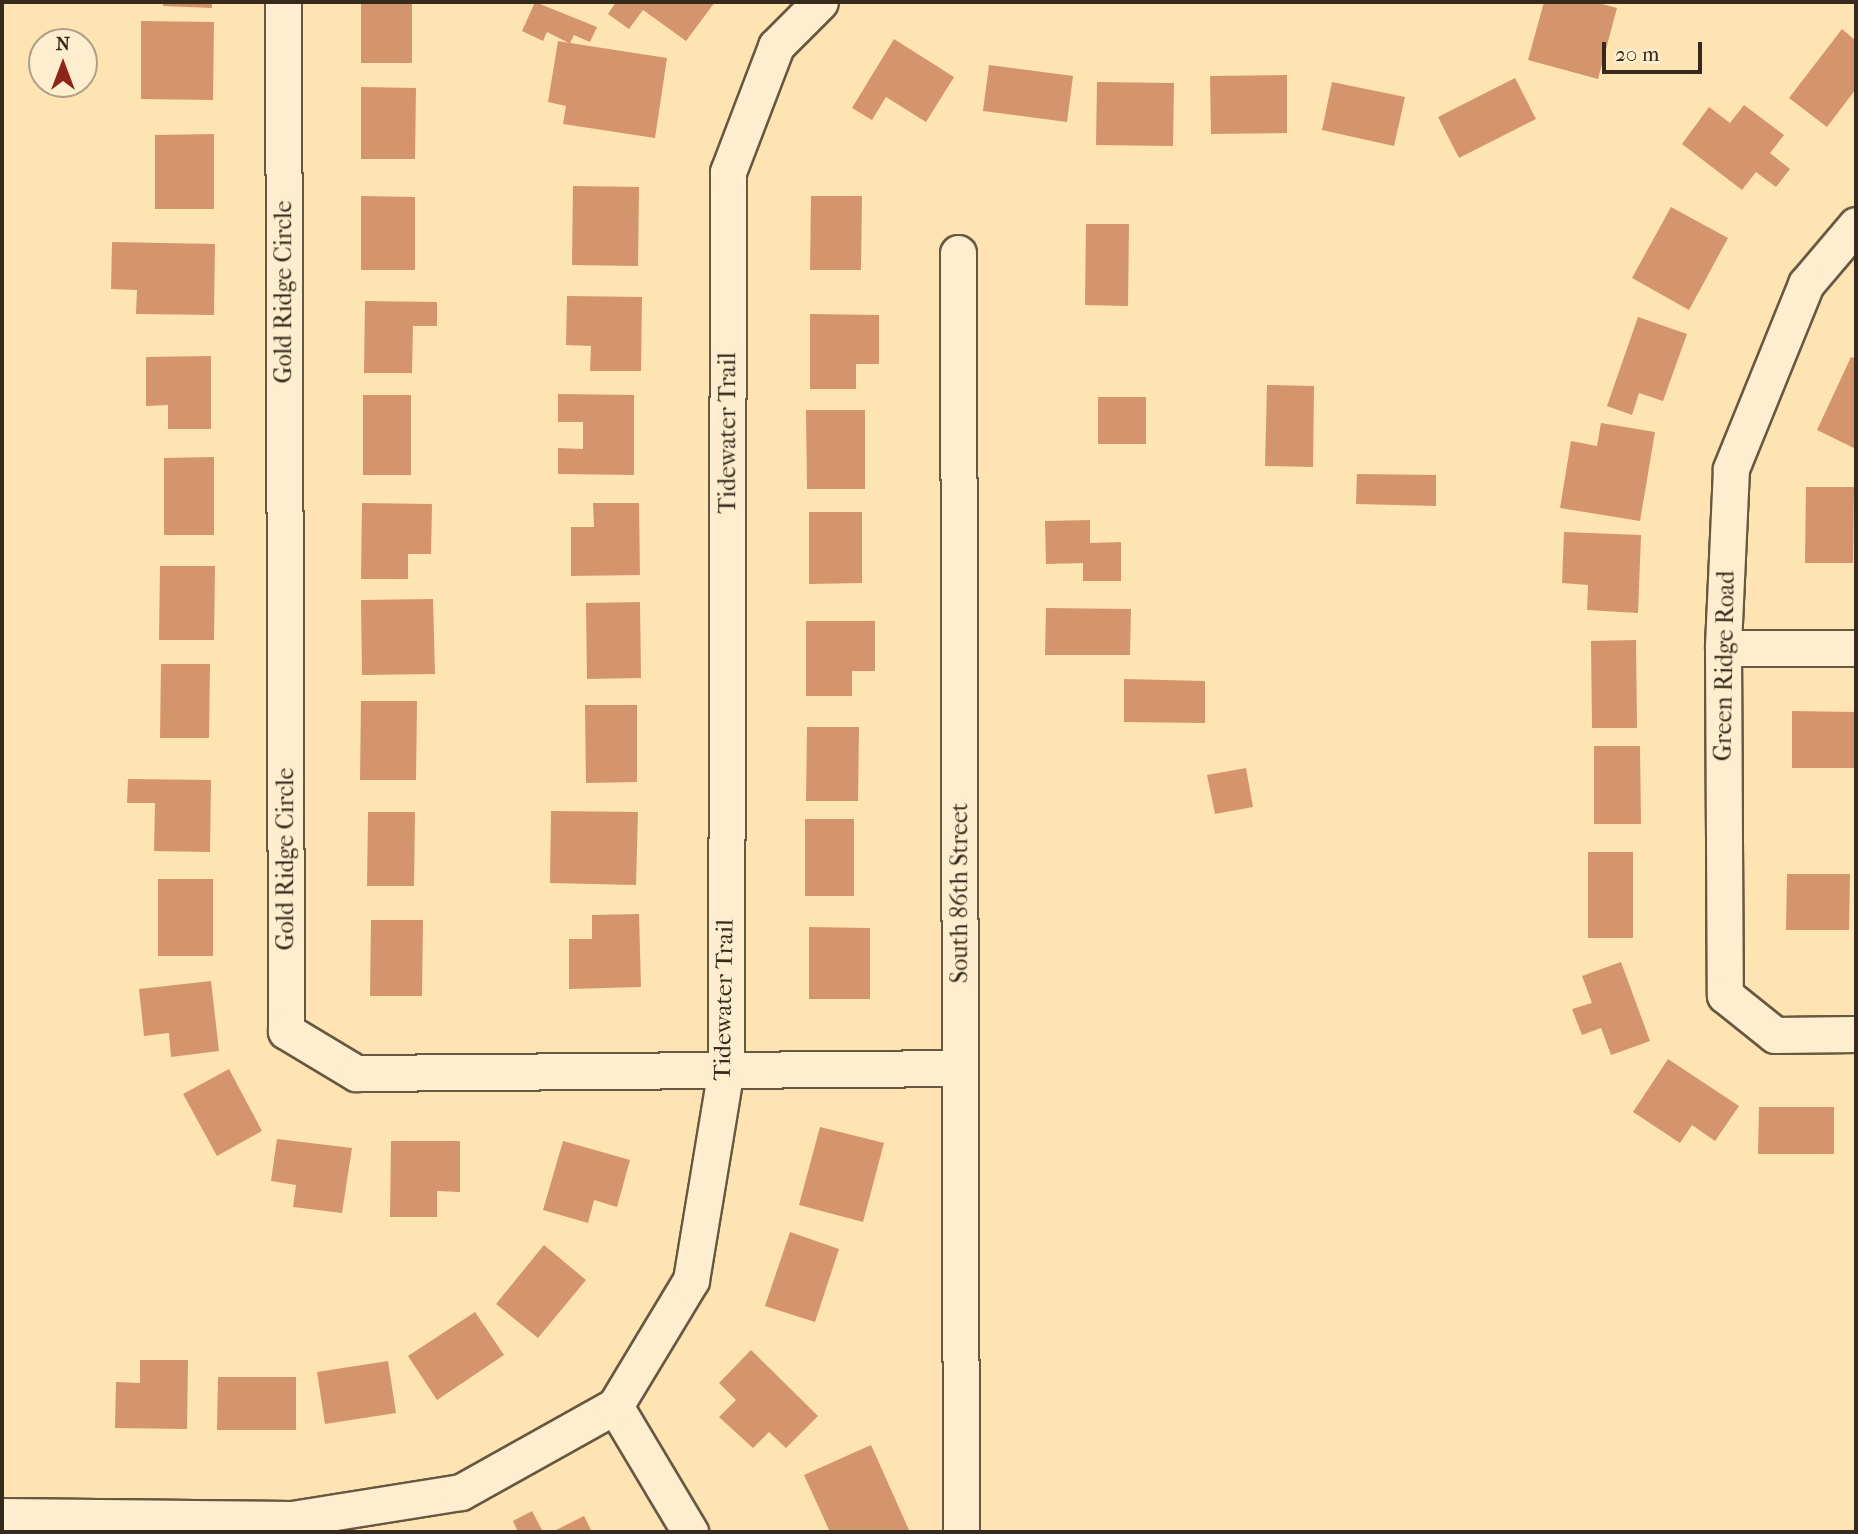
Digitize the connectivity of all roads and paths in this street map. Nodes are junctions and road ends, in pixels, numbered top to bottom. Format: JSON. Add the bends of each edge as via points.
{"nodes":[{"id":1,"x":284,"y":2,"type":"edge"},
{"id":2,"x":821,"y":2,"type":"edge"},
{"id":3,"x":1856,"y":225,"type":"edge"},
{"id":4,"x":958,"y":253,"type":"dead end"},
{"id":5,"x":1723,"y":648,"type":"junction"},
{"id":6,"x":1856,"y":648,"type":"edge"},
{"id":7,"x":1856,"y":1034,"type":"edge"},
{"id":8,"x":960,"y":1068,"type":"junction"},
{"id":9,"x":726,"y":1069,"type":"junction"},
{"id":10,"x":615,"y":1406,"type":"junction"},
{"id":11,"x":2,"y":1516,"type":"edge"},
{"id":12,"x":292,"y":1526,"type":"edge"},
{"id":13,"x":690,"y":1532,"type":"edge"},
{"id":14,"x":961,"y":1532,"type":"edge"}],
"edges":[{"from":1,"to":9,"type":"street","name":"Gold Ridge Circle","via":[[286,1031],[356,1073]]},
{"from":2,"to":9,"type":"street","name":"Tidewater Trail","via":[[776,46],[728,172]]},
{"from":3,"to":5,"type":"street","name":"Green Ridge Road","via":[[1807,284],[1731,469]]},
{"from":4,"to":8,"type":"street","name":"South 86th Street"},
{"from":5,"to":6,"type":"street"},
{"from":5,"to":7,"type":"street","name":"Green Ridge Road","via":[[1725,995],[1775,1035]]},
{"from":8,"to":9,"type":"street","name":"Gold Ridge Circle"},
{"from":8,"to":14,"type":"street","name":"South 86th Street"},
{"from":9,"to":10,"type":"street","name":"Tidewater Trail","via":[[691,1279]]},
{"from":10,"to":12,"type":"street","name":"Tidewater Trail","via":[[461,1492]]},
{"from":10,"to":13,"type":"street"},
{"from":11,"to":12,"type":"street","name":"Tidewater Trail"}]}
